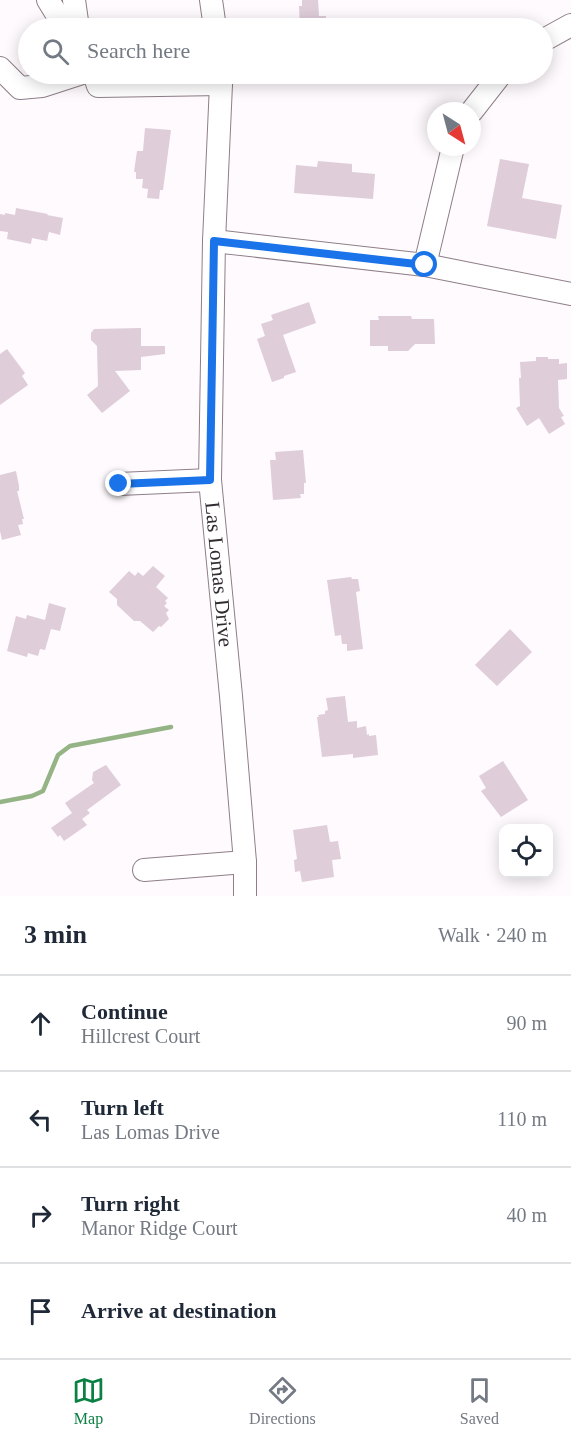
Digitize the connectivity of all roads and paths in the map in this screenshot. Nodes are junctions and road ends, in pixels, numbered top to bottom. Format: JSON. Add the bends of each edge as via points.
{"nodes":[{"id":1,"x":48,"y":0,"type":"edge"},
{"id":2,"x":74,"y":0,"type":"edge"},
{"id":3,"x":211,"y":0,"type":"edge"},
{"id":4,"x":63,"y":18,"type":"edge"},
{"id":5,"x":76,"y":18,"type":"edge"},
{"id":6,"x":213,"y":18,"type":"edge"},
{"id":7,"x":571,"y":25,"type":"edge"},
{"id":8,"x":553,"y":35,"type":"edge"},
{"id":9,"x":0,"y":68,"type":"edge"},
{"id":10,"x":48,"y":84,"type":"edge"},
{"id":11,"x":221,"y":84,"type":"edge"},
{"id":12,"x":493,"y":84,"type":"edge"},
{"id":13,"x":479,"y":102,"type":"edge"},
{"id":14,"x":451,"y":156,"type":"edge"},
{"id":15,"x":214,"y":241,"type":"junction"},
{"id":16,"x":425,"y":265,"type":"junction"},
{"id":17,"x":571,"y":294,"type":"edge"},
{"id":18,"x":210,"y":480,"type":"junction"},
{"id":19,"x":119,"y":484,"type":"dead end"},
{"id":20,"x":245,"y":861,"type":"junction"},
{"id":21,"x":144,"y":870,"type":"dead end"},
{"id":22,"x":245,"y":896,"type":"edge"}],
"edges":[{"from":1,"to":4,"type":"street"},
{"from":2,"to":5,"type":"street"},
{"from":3,"to":6,"type":"street"},
{"from":7,"to":8,"type":"street"},
{"from":9,"to":10,"type":"street","via":[[20,88]]},
{"from":11,"to":15,"type":"street","name":"Las Lomas Drive"},
{"from":12,"to":13,"type":"street"},
{"from":14,"to":16,"type":"street"},
{"from":15,"to":16,"type":"street"},
{"from":15,"to":18,"type":"street","name":"Las Lomas Drive"},
{"from":16,"to":17,"type":"street"},
{"from":18,"to":19,"type":"street"},
{"from":18,"to":20,"type":"street","name":"Las Lomas Drive"},
{"from":20,"to":21,"type":"street"},
{"from":20,"to":22,"type":"street","name":"Las Lomas Drive"}]}
